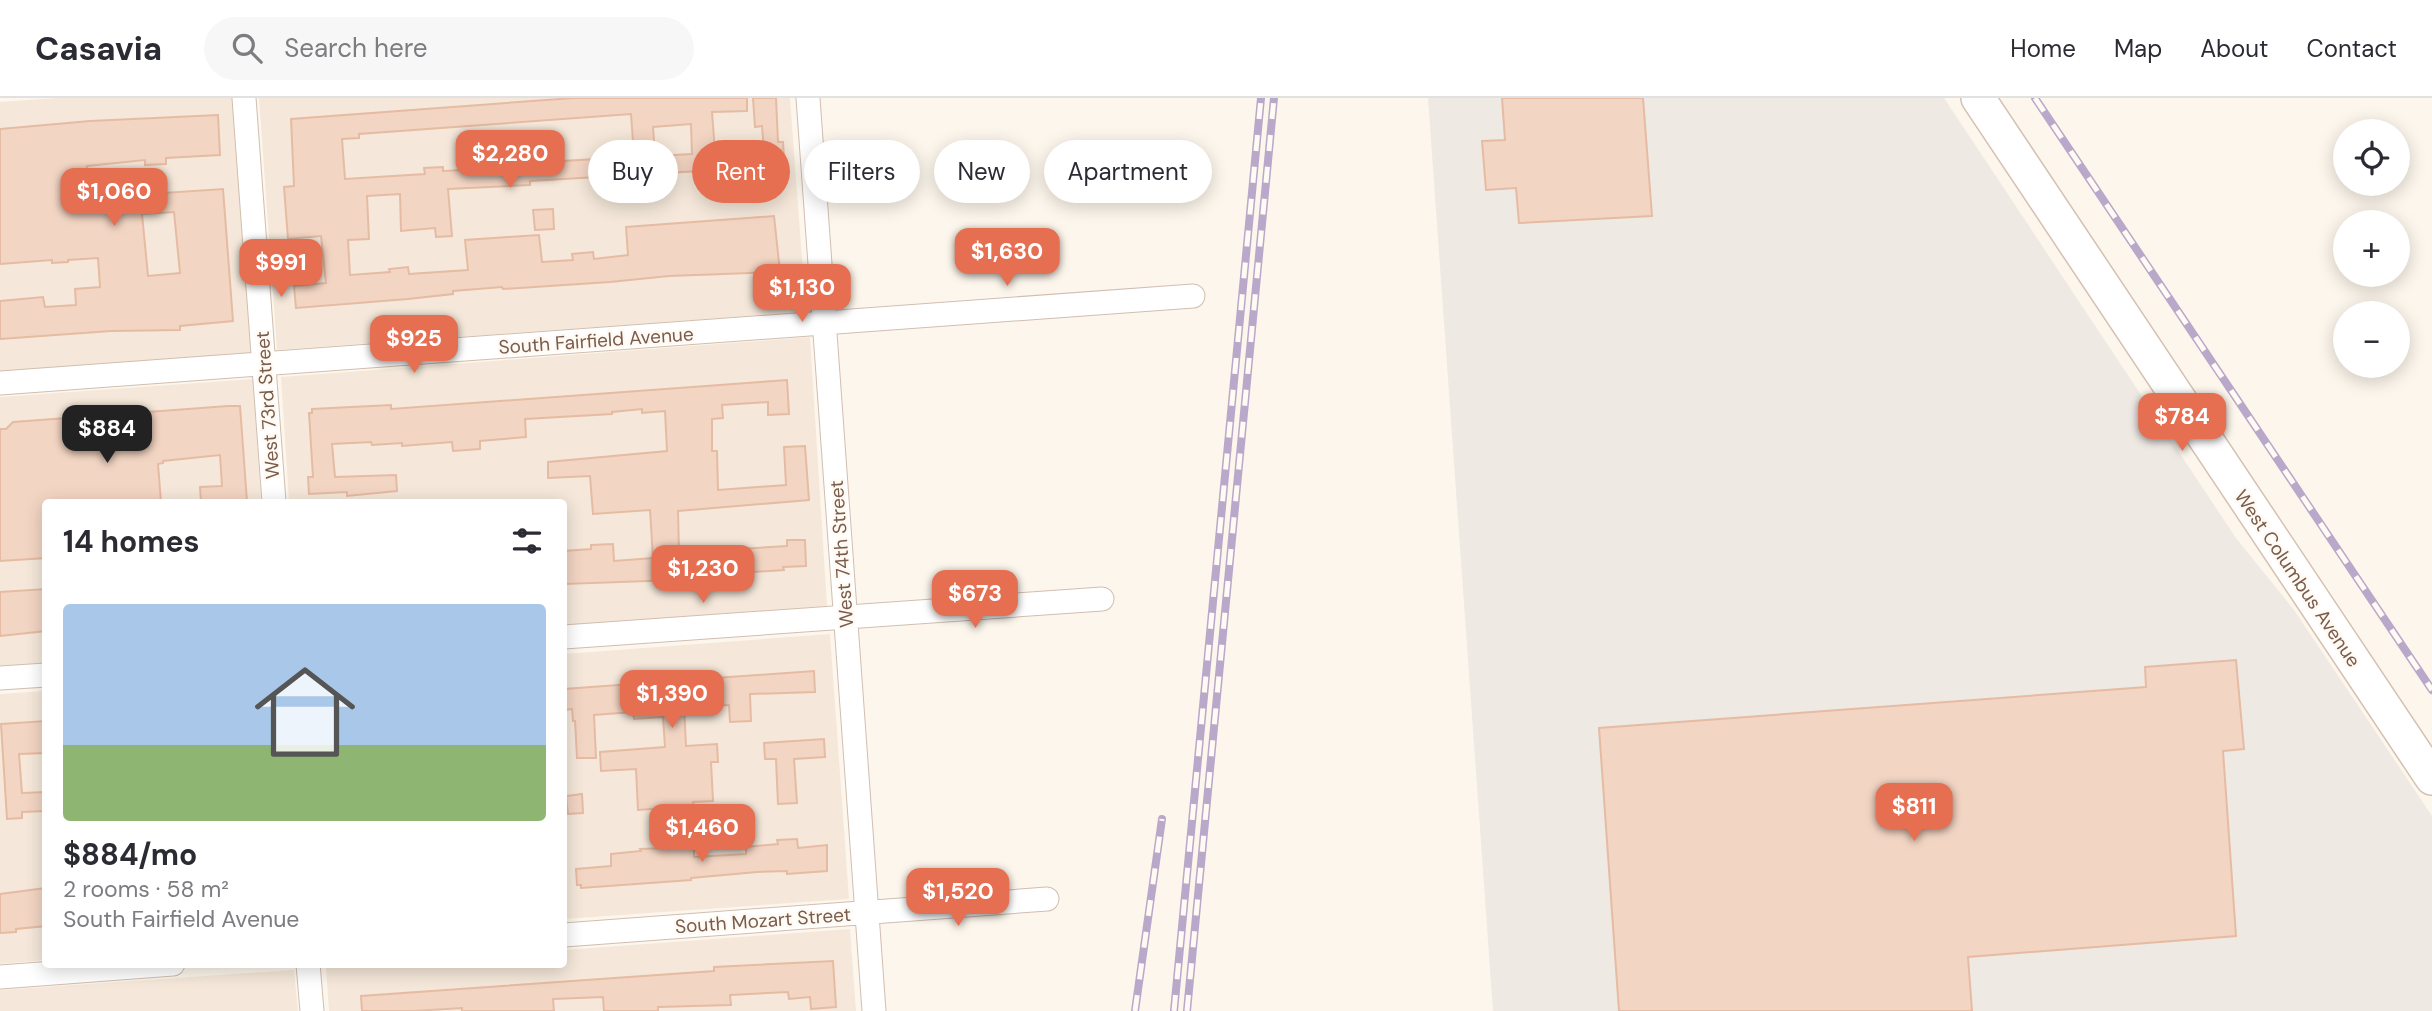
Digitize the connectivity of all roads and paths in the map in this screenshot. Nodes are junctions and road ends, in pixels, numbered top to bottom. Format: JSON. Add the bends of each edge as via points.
{"nodes":[{"id":1,"x":244,"y":98,"type":"edge"},
{"id":2,"x":808,"y":98,"type":"edge"},
{"id":3,"x":1978,"y":98,"type":"edge"},
{"id":4,"x":1193,"y":296,"type":"dead end"},
{"id":5,"x":824,"y":323,"type":"junction"},
{"id":6,"x":264,"y":363,"type":"junction"},
{"id":7,"x":0,"y":383,"type":"edge"},
{"id":8,"x":274,"y":499,"type":"edge"},
{"id":9,"x":1102,"y":599,"type":"dead end"},
{"id":10,"x":845,"y":617,"type":"junction"},
{"id":11,"x":567,"y":638,"type":"edge"},
{"id":12,"x":42,"y":675,"type":"edge"},
{"id":13,"x":0,"y":678,"type":"edge"},
{"id":14,"x":2432,"y":778,"type":"edge"},
{"id":15,"x":1047,"y":899,"type":"dead end"},
{"id":16,"x":867,"y":913,"type":"junction"},
{"id":17,"x":567,"y":935,"type":"edge"},
{"id":18,"x":120,"y":968,"type":"edge"},
{"id":19,"x":308,"y":968,"type":"edge"},
{"id":20,"x":0,"y":977,"type":"edge"},
{"id":21,"x":312,"y":1011,"type":"edge"},
{"id":22,"x":874,"y":1011,"type":"edge"}],
"edges":[{"from":1,"to":6,"type":"street","name":"West 73rd Street"},
{"from":2,"to":5,"type":"street","name":"West 74th Street"},
{"from":3,"to":14,"type":"main road","name":"West Columbus Avenue"},
{"from":4,"to":5,"type":"street","name":"South Fairfield Avenue"},
{"from":5,"to":6,"type":"street","name":"South Fairfield Avenue"},
{"from":5,"to":10,"type":"street","name":"West 74th Street"},
{"from":6,"to":7,"type":"street","name":"South Fairfield Avenue"},
{"from":6,"to":8,"type":"street","name":"West 73rd Street"},
{"from":9,"to":10,"type":"street"},
{"from":10,"to":11,"type":"street"},
{"from":10,"to":16,"type":"street","name":"West 74th Street"},
{"from":12,"to":13,"type":"street"},
{"from":15,"to":16,"type":"street","name":"South Mozart Street"},
{"from":16,"to":17,"type":"street","name":"South Mozart Street"},
{"from":16,"to":22,"type":"street","name":"West 74th Street"},
{"from":18,"to":20,"type":"street"},
{"from":19,"to":21,"type":"street"}]}
